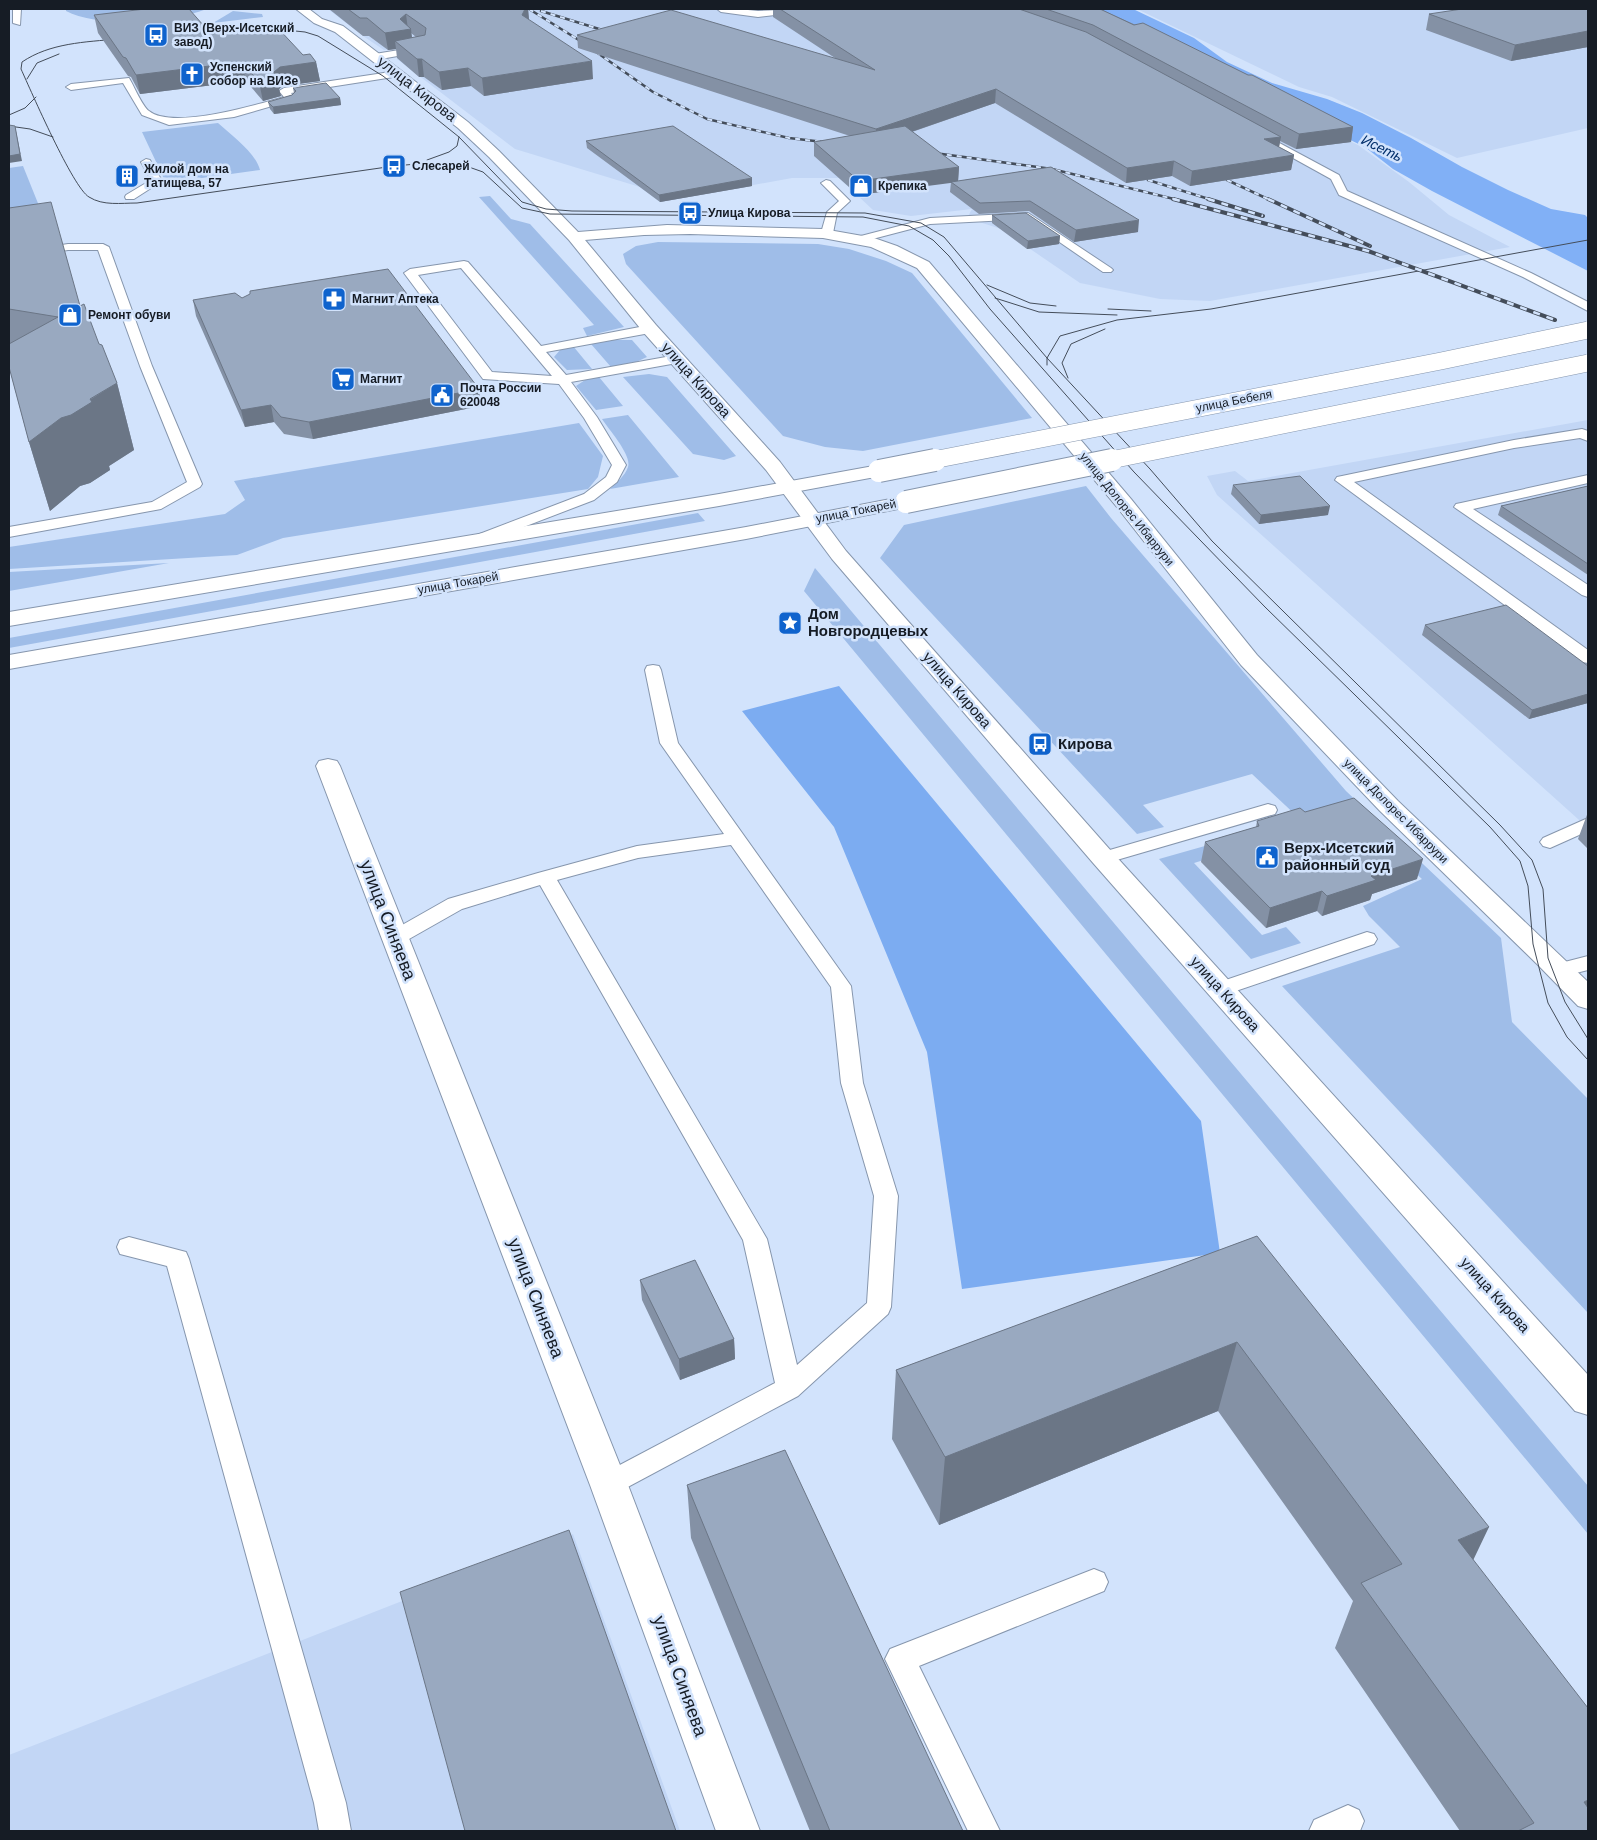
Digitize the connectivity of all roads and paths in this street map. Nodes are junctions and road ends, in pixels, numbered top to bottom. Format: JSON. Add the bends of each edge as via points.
{"nodes":[{"id":1,"x":17,"y":9,"type":"edge"},
{"id":2,"x":302,"y":9,"type":"edge"},
{"id":3,"x":721,"y":9,"type":"edge"},
{"id":4,"x":801,"y":9,"type":"edge"},
{"id":5,"x":17,"y":23,"type":"dead end"},
{"id":6,"x":413,"y":40,"type":"edge"},
{"id":7,"x":375,"y":57,"type":"junction"},
{"id":8,"x":397,"y":74,"type":"junction"},
{"id":9,"x":71,"y":87,"type":"dead end"},
{"id":10,"x":1250,"y":130,"type":"edge"},
{"id":11,"x":146,"y":162,"type":"dead end"},
{"id":12,"x":826,"y":183,"type":"dead end"},
{"id":13,"x":130,"y":197,"type":"dead end"},
{"id":14,"x":827,"y":233,"type":"junction"},
{"id":15,"x":574,"y":237,"type":"junction"},
{"id":16,"x":860,"y":239,"type":"junction"},
{"id":17,"x":9,"y":256,"type":"edge"},
{"id":18,"x":1107,"y":270,"type":"dead end"},
{"id":19,"x":410,"y":273,"type":"junction"},
{"id":20,"x":396,"y":276,"type":"edge"},
{"id":21,"x":1588,"y":307,"type":"edge"},
{"id":22,"x":650,"y":329,"type":"junction"},
{"id":23,"x":1588,"y":330,"type":"edge"},
{"id":24,"x":538,"y":350,"type":"junction"},
{"id":25,"x":677,"y":359,"type":"junction"},
{"id":26,"x":1588,"y":363,"type":"edge"},
{"id":27,"x":563,"y":380,"type":"junction"},
{"id":28,"x":1588,"y":437,"type":"edge"},
{"id":29,"x":1588,"y":479,"type":"edge"},
{"id":30,"x":789,"y":487,"type":"junction"},
{"id":31,"x":813,"y":520,"type":"junction"},
{"id":32,"x":9,"y":532,"type":"edge"},
{"id":33,"x":470,"y":542,"type":"junction"},
{"id":34,"x":1588,"y":592,"type":"edge"},
{"id":35,"x":9,"y":619,"type":"edge"},
{"id":36,"x":1588,"y":658,"type":"edge"},
{"id":37,"x":9,"y":662,"type":"edge"},
{"id":38,"x":653,"y":670,"type":"dead end"},
{"id":39,"x":328,"y":766,"type":"dead end"},
{"id":40,"x":1268,"y":810,"type":"dead end"},
{"id":41,"x":1588,"y":824,"type":"edge"},
{"id":42,"x":736,"y":838,"type":"junction"},
{"id":43,"x":1550,"y":842,"type":"dead end"},
{"id":44,"x":1103,"y":858,"type":"junction"},
{"id":45,"x":545,"y":877,"type":"junction"},
{"id":46,"x":395,"y":938,"type":"junction"},
{"id":47,"x":1368,"y":939,"type":"dead end"},
{"id":48,"x":1588,"y":963,"type":"edge"},
{"id":49,"x":1560,"y":970,"type":"junction"},
{"id":50,"x":1221,"y":989,"type":"junction"},
{"id":51,"x":1588,"y":999,"type":"edge"},
{"id":52,"x":130,"y":1247,"type":"dead end"},
{"id":53,"x":790,"y":1388,"type":"junction"},
{"id":54,"x":1588,"y":1400,"type":"edge"},
{"id":55,"x":608,"y":1485,"type":"junction"},
{"id":56,"x":1094,"y":1582,"type":"dead end"},
{"id":57,"x":335,"y":1831,"type":"edge"},
{"id":58,"x":738,"y":1831,"type":"edge"},
{"id":59,"x":984,"y":1831,"type":"edge"}],
"edges":[{"from":1,"to":5,"type":"lane"},
{"from":2,"to":7,"type":"main road","name":"улица Кирова","via":[[318,21],[339,30]]},
{"from":3,"to":4,"type":"lane","via":[[758,14]]},
{"from":6,"to":7,"type":"lane","via":[[424,49]]},
{"from":7,"to":8,"type":"main road","name":"улица Кирова"},
{"from":8,"to":9,"type":"lane","via":[[284,91],[290,98],[234,114],[169,122],[145,112],[126,80]]},
{"from":8,"to":15,"type":"main road","name":"улица Кирова","via":[[476,136]]},
{"from":10,"to":21,"type":"lane","via":[[1335,177],[1342,193],[1527,274]]},
{"from":11,"to":13,"type":"lane","via":[[157,181]]},
{"from":12,"to":14,"type":"lane","via":[[845,201],[832,212]]},
{"from":14,"to":15,"type":"main road","name":"улица Долорес Ибаррури","via":[[690,228],[643,229]]},
{"from":14,"to":16,"type":"main road","name":"улица Долорес Ибаррури"},
{"from":15,"to":22,"type":"main road","name":"улица Кирова"},
{"from":16,"to":18,"type":"lane","via":[[930,221],[1028,216]]},
{"from":16,"to":49,"type":"main road","name":"улица Долорес Ибаррури","via":[[894,250],[923,265],[1124,503],[1249,660],[1389,806]]},
{"from":17,"to":32,"type":"lane","via":[[68,247],[103,247],[128,322],[195,484],[156,506]]},
{"from":19,"to":20,"type":"lane"},
{"from":19,"to":24,"type":"lane","via":[[464,264]]},
{"from":19,"to":27,"type":"lane","via":[[488,376]]},
{"from":22,"to":24,"type":"lane"},
{"from":22,"to":25,"type":"main road","name":"улица Кирова"},
{"from":23,"to":30,"type":"main road","name":"улица Бебеля","bridge":true},
{"from":24,"to":27,"type":"lane"},
{"from":25,"to":27,"type":"lane"},
{"from":25,"to":30,"type":"main road","name":"улица Кирова"},
{"from":26,"to":31,"type":"main road","name":"улица Токарей","bridge":true},
{"from":27,"to":33,"type":"lane","via":[[619,465],[612,479],[589,497]]},
{"from":28,"to":36,"type":"lane","via":[[1582,433],[1514,444],[1342,480]]},
{"from":29,"to":34,"type":"lane","via":[[1461,507]]},
{"from":30,"to":31,"type":"main road","name":"улица Кирова"},
{"from":30,"to":33,"type":"main road"},
{"from":31,"to":37,"type":"main road","name":"улица Токарей"},
{"from":31,"to":44,"type":"main road","name":"улица Кирова"},
{"from":33,"to":35,"type":"main road"},
{"from":38,"to":42,"type":"lane","via":[[669,743]]},
{"from":39,"to":46,"type":"main road","name":"улица Синяева"},
{"from":40,"to":44,"type":"lane"},
{"from":41,"to":43,"type":"lane"},
{"from":42,"to":45,"type":"lane","via":[[637,852]]},
{"from":42,"to":53,"type":"lane","via":[[841,986],[852,1084],[886,1196],[879,1307]]},
{"from":44,"to":50,"type":"main road","name":"улица Кирова"},
{"from":45,"to":46,"type":"lane","via":[[455,904]]},
{"from":45,"to":53,"type":"lane","via":[[755,1239]]},
{"from":46,"to":55,"type":"main road","name":"улица Синяева"},
{"from":47,"to":50,"type":"lane"},
{"from":48,"to":49,"type":"lane"},
{"from":49,"to":51,"type":"main road","name":"улица Долорес Ибаррури"},
{"from":50,"to":54,"type":"main road","name":"улица Кирова"},
{"from":52,"to":57,"type":"lane","via":[[177,1259],[330,1802]]},
{"from":53,"to":55,"type":"lane"},
{"from":55,"to":58,"type":"main road","name":"улица Синяева"},
{"from":56,"to":59,"type":"lane","via":[[900,1659]]}]}
